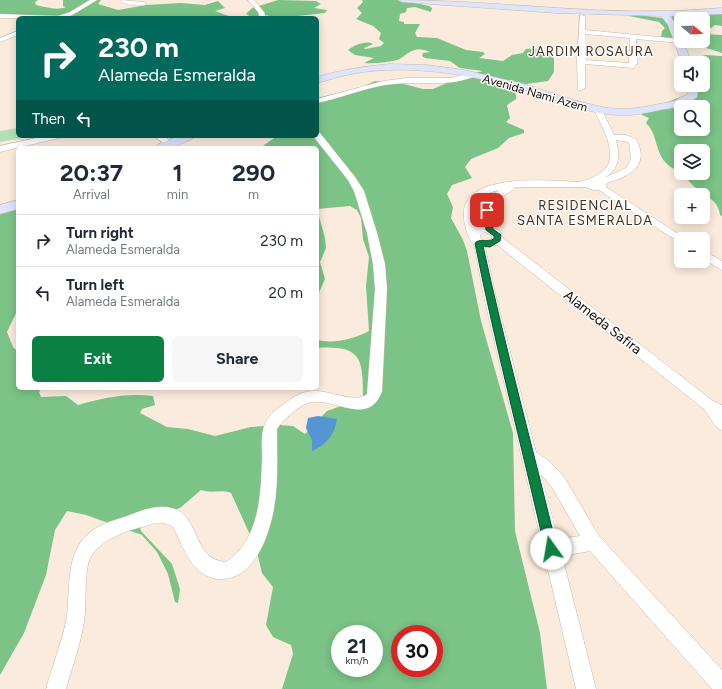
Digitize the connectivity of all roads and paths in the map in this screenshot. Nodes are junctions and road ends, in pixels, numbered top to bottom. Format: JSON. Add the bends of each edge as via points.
{"nodes":[{"id":1,"x":94,"y":0,"type":"edge"},
{"id":2,"x":124,"y":0,"type":"edge"},
{"id":3,"x":251,"y":0,"type":"edge"},
{"id":4,"x":402,"y":0,"type":"edge"},
{"id":5,"x":144,"y":4,"type":"dead end"},
{"id":6,"x":722,"y":11,"type":"edge"},
{"id":7,"x":664,"y":14,"type":"junction"},
{"id":8,"x":0,"y":16,"type":"edge"},
{"id":9,"x":64,"y":16,"type":"edge"},
{"id":10,"x":262,"y":16,"type":"edge"},
{"id":11,"x":582,"y":16,"type":"dead end"},
{"id":12,"x":16,"y":17,"type":"edge"},
{"id":13,"x":674,"y":29,"type":"edge"},
{"id":14,"x":582,"y":32,"type":"junction"},
{"id":15,"x":16,"y":34,"type":"edge"},
{"id":16,"x":632,"y":37,"type":"junction"},
{"id":17,"x":0,"y":40,"type":"edge"},
{"id":18,"x":674,"y":40,"type":"edge"},
{"id":19,"x":581,"y":62,"type":"junction"},
{"id":20,"x":470,"y":75,"type":"junction"},
{"id":21,"x":319,"y":79,"type":"edge"},
{"id":22,"x":581,"y":88,"type":"dead end"},
{"id":23,"x":694,"y":92,"type":"edge"},
{"id":24,"x":319,"y":100,"type":"edge"},
{"id":25,"x":598,"y":110,"type":"junction"},
{"id":26,"x":610,"y":137,"type":"junction"},
{"id":27,"x":47,"y":138,"type":"edge"},
{"id":28,"x":160,"y":138,"type":"edge"},
{"id":29,"x":184,"y":138,"type":"edge"},
{"id":30,"x":319,"y":138,"type":"edge"},
{"id":31,"x":166,"y":146,"type":"edge"},
{"id":32,"x":0,"y":149,"type":"edge"},
{"id":33,"x":596,"y":183,"type":"junction"},
{"id":34,"x":517,"y":185,"type":"junction"},
{"id":35,"x":16,"y":205,"type":"edge"},
{"id":36,"x":0,"y":210,"type":"edge"},
{"id":37,"x":674,"y":234,"type":"edge"},
{"id":38,"x":494,"y":235,"type":"junction"},
{"id":39,"x":476,"y":238,"type":"junction"},
{"id":40,"x":710,"y":258,"type":"edge"},
{"id":41,"x":722,"y":266,"type":"edge"},
{"id":42,"x":708,"y":404,"type":"junction"},
{"id":43,"x":722,"y":412,"type":"edge"},
{"id":44,"x":722,"y":424,"type":"edge"},
{"id":45,"x":530,"y":457,"type":"junction"},
{"id":46,"x":594,"y":542,"type":"junction"},
{"id":47,"x":551,"y":549,"type":"junction"},
{"id":48,"x":722,"y":685,"type":"edge"},
{"id":49,"x":56,"y":689,"type":"edge"},
{"id":50,"x":586,"y":689,"type":"edge"}],
"edges":[{"from":1,"to":9,"type":"street"},
{"from":2,"to":5,"type":"street"},
{"from":3,"to":10,"type":"street"},
{"from":4,"to":7,"type":"street"},
{"from":6,"to":7,"type":"street"},
{"from":7,"to":13,"type":"street"},
{"from":8,"to":12,"type":"street"},
{"from":11,"to":14,"type":"street"},
{"from":14,"to":16,"type":"street"},
{"from":14,"to":19,"type":"street"},
{"from":15,"to":17,"type":"street"},
{"from":16,"to":18,"type":"street"},
{"from":16,"to":19,"type":"street","via":[[633,64],[626,66]]},
{"from":19,"to":22,"type":"street"},
{"from":20,"to":21,"type":"street","name":"Avenida Nami Azem","via":[[406,67],[383,67],[358,69]]},
{"from":20,"to":24,"type":"street","via":[[451,80],[383,83]]},
{"from":20,"to":25,"type":"street","name":"Avenida Nami Azem","via":[[538,91]]},
{"from":23,"to":25,"type":"street","name":"Avenida Nami Azem","via":[[688,99],[677,103],[626,112]]},
{"from":25,"to":26,"type":"street"},
{"from":26,"to":33,"type":"street","via":[[615,158],[611,169]]},
{"from":26,"to":33,"type":"street","via":[[633,141],[636,158],[632,168],[625,173]]},
{"from":27,"to":32,"type":"street"},
{"from":28,"to":31,"type":"street"},
{"from":29,"to":31,"type":"street"},
{"from":30,"to":49,"type":"street","via":[[359,191],[379,264],[381,289],[376,391],[371,400],[364,404],[324,396],[308,396],[299,400],[273,422],[270,428],[268,497],[258,538],[243,560],[228,571],[214,570],[201,561],[179,521],[172,516],[163,514],[134,521],[102,534],[80,560],[75,622]]},
{"from":33,"to":34,"type":"street"},
{"from":33,"to":37,"type":"street"},
{"from":34,"to":38,"type":"street","via":[[499,192],[489,204],[486,215]]},
{"from":34,"to":39,"type":"street","via":[[491,188],[476,196],[469,209],[468,221]]},
{"from":35,"to":36,"type":"street"},
{"from":38,"to":39,"type":"street","via":[[481,229]]},
{"from":38,"to":42,"type":"street","name":"Alameda Safira"},
{"from":39,"to":45,"type":"street"},
{"from":40,"to":41,"type":"street"},
{"from":42,"to":43,"type":"street","name":"Alameda Safira"},
{"from":42,"to":44,"type":"street","name":"Alameda Safira"},
{"from":45,"to":46,"type":"street","via":[[545,467],[558,482]]},
{"from":45,"to":47,"type":"street"},
{"from":46,"to":47,"type":"street"},
{"from":46,"to":48,"type":"street"},
{"from":47,"to":50,"type":"street"}]}
